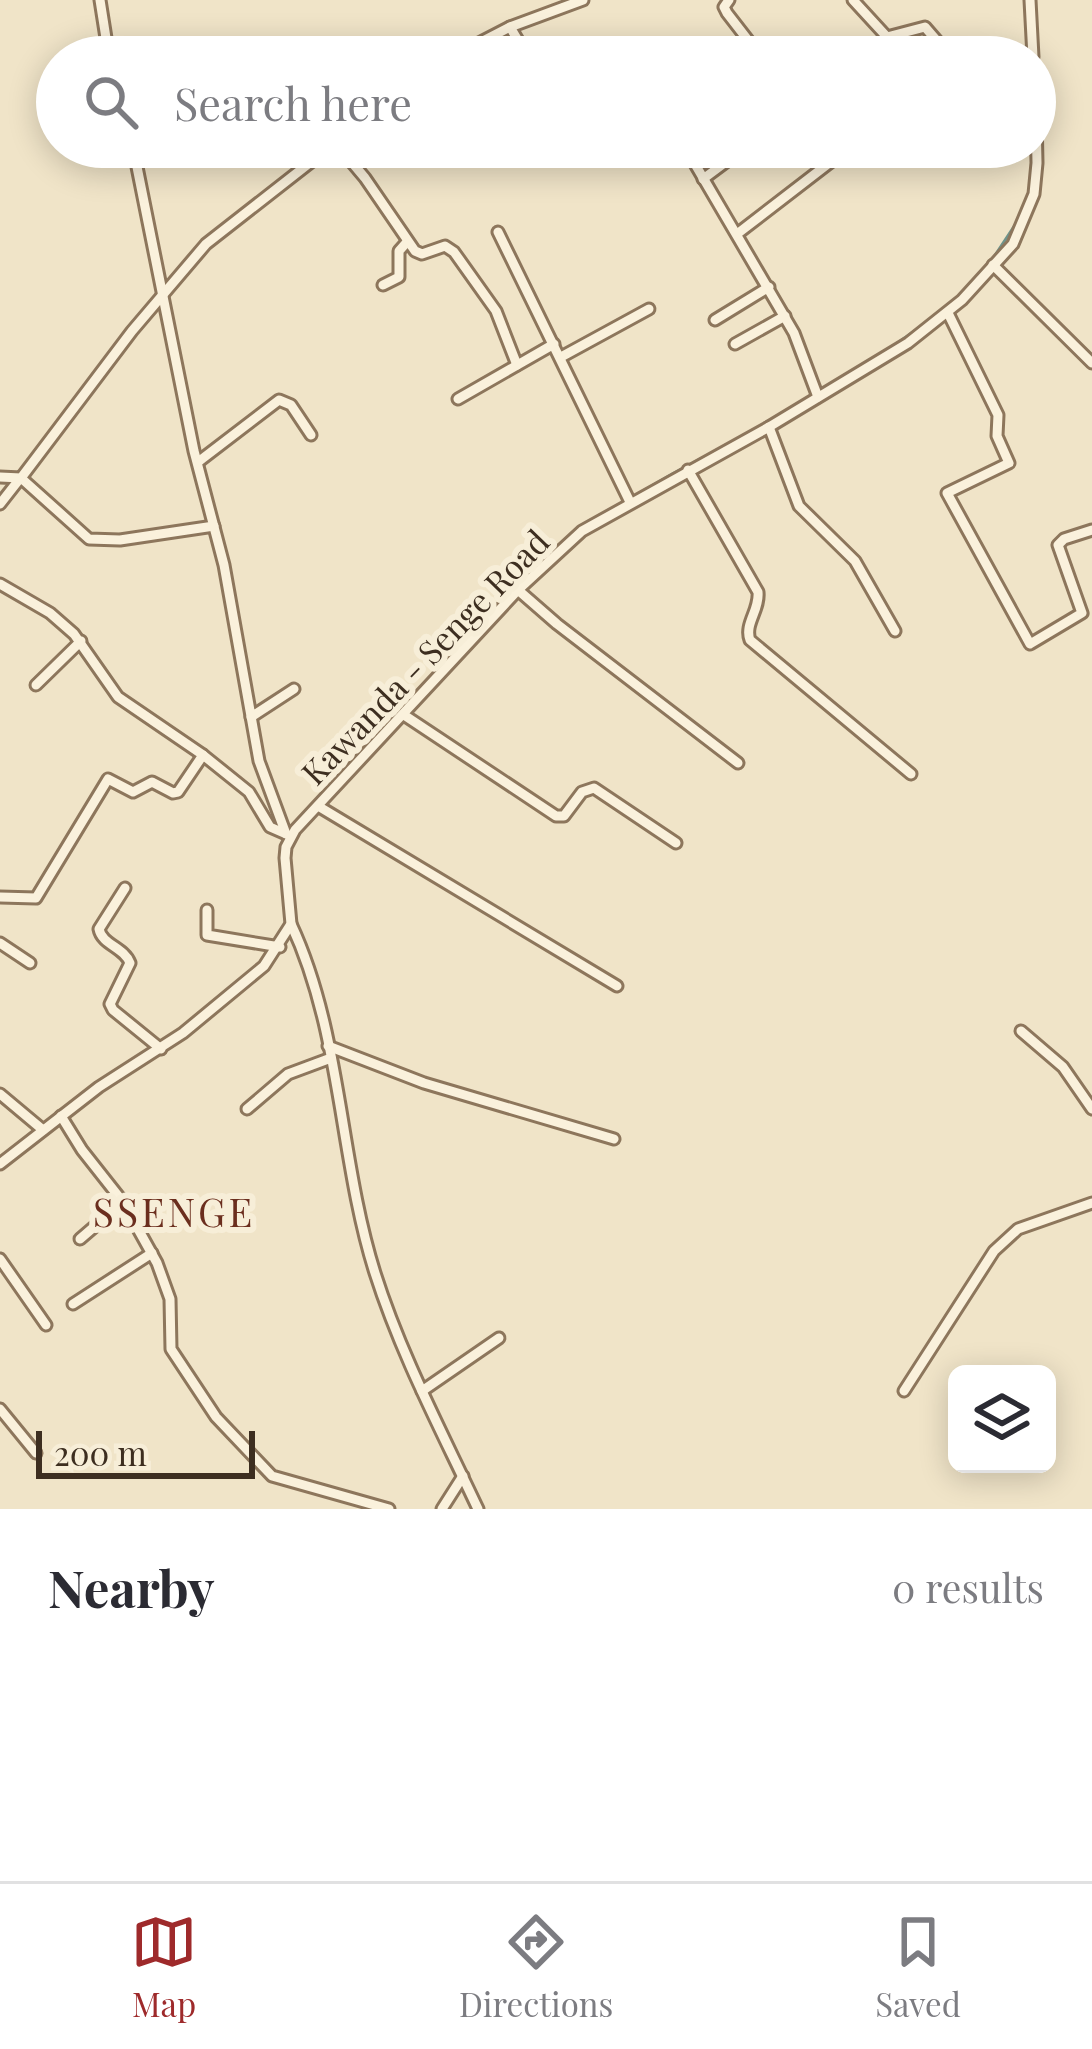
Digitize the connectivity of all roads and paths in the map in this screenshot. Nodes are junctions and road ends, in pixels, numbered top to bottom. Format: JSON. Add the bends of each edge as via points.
{"nodes":[{"id":1,"x":100,"y":0,"type":"edge"},
{"id":2,"x":583,"y":0,"type":"edge"},
{"id":3,"x":729,"y":0,"type":"edge"},
{"id":4,"x":853,"y":0,"type":"edge"},
{"id":5,"x":1030,"y":0,"type":"edge"},
{"id":6,"x":510,"y":27,"type":"junction"},
{"id":7,"x":106,"y":36,"type":"edge"},
{"id":8,"x":493,"y":36,"type":"edge"},
{"id":9,"x":515,"y":36,"type":"edge"},
{"id":10,"x":745,"y":36,"type":"edge"},
{"id":11,"x":886,"y":36,"type":"edge"},
{"id":12,"x":891,"y":36,"type":"edge"},
{"id":13,"x":932,"y":36,"type":"edge"},
{"id":14,"x":1033,"y":36,"type":"edge"},
{"id":15,"x":139,"y":168,"type":"edge"},
{"id":16,"x":305,"y":168,"type":"edge"},
{"id":17,"x":355,"y":168,"type":"edge"},
{"id":18,"x":697,"y":168,"type":"edge"},
{"id":19,"x":718,"y":168,"type":"edge"},
{"id":20,"x":821,"y":168,"type":"edge"},
{"id":21,"x":1037,"y":168,"type":"edge"},
{"id":22,"x":703,"y":179,"type":"junction"},
{"id":23,"x":498,"y":232,"type":"dead end"},
{"id":24,"x":737,"y":234,"type":"junction"},
{"id":25,"x":407,"y":242,"type":"junction"},
{"id":26,"x":993,"y":265,"type":"junction"},
{"id":27,"x":383,"y":285,"type":"dead end"},
{"id":28,"x":769,"y":287,"type":"junction"},
{"id":29,"x":166,"y":293,"type":"junction"},
{"id":30,"x":649,"y":309,"type":"dead end"},
{"id":31,"x":948,"y":313,"type":"junction"},
{"id":32,"x":785,"y":316,"type":"junction"},
{"id":33,"x":715,"y":320,"type":"dead end"},
{"id":34,"x":554,"y":344,"type":"junction"},
{"id":35,"x":735,"y":344,"type":"dead end"},
{"id":36,"x":561,"y":357,"type":"junction"},
{"id":37,"x":1092,"y":363,"type":"edge"},
{"id":38,"x":517,"y":364,"type":"junction"},
{"id":39,"x":818,"y":398,"type":"junction"},
{"id":40,"x":458,"y":399,"type":"dead end"},
{"id":41,"x":770,"y":428,"type":"junction"},
{"id":42,"x":311,"y":435,"type":"dead end"},
{"id":43,"x":197,"y":462,"type":"junction"},
{"id":44,"x":688,"y":470,"type":"junction"},
{"id":45,"x":0,"y":477,"type":"edge"},
{"id":46,"x":20,"y":480,"type":"junction"},
{"id":47,"x":630,"y":502,"type":"junction"},
{"id":48,"x":0,"y":504,"type":"edge"},
{"id":49,"x":214,"y":526,"type":"junction"},
{"id":50,"x":1092,"y":530,"type":"edge"},
{"id":51,"x":0,"y":584,"type":"edge"},
{"id":52,"x":518,"y":590,"type":"junction"},
{"id":53,"x":895,"y":632,"type":"dead end"},
{"id":54,"x":80,"y":641,"type":"junction"},
{"id":55,"x":36,"y":685,"type":"dead end"},
{"id":56,"x":294,"y":689,"type":"dead end"},
{"id":57,"x":404,"y":715,"type":"junction"},
{"id":58,"x":251,"y":717,"type":"junction"},
{"id":59,"x":203,"y":755,"type":"junction"},
{"id":60,"x":738,"y":763,"type":"dead end"},
{"id":61,"x":911,"y":774,"type":"dead end"},
{"id":62,"x":318,"y":806,"type":"junction"},
{"id":63,"x":288,"y":836,"type":"junction"},
{"id":64,"x":676,"y":843,"type":"dead end"},
{"id":65,"x":125,"y":888,"type":"dead end"},
{"id":66,"x":0,"y":897,"type":"edge"},
{"id":67,"x":207,"y":910,"type":"dead end"},
{"id":68,"x":291,"y":924,"type":"junction"},
{"id":69,"x":0,"y":943,"type":"edge"},
{"id":70,"x":280,"y":947,"type":"junction"},
{"id":71,"x":30,"y":963,"type":"dead end"},
{"id":72,"x":617,"y":986,"type":"dead end"},
{"id":73,"x":1022,"y":1030,"type":"dead end"},
{"id":74,"x":161,"y":1049,"type":"junction"},
{"id":75,"x":330,"y":1052,"type":"junction"},
{"id":76,"x":0,"y":1094,"type":"edge"},
{"id":77,"x":247,"y":1109,"type":"dead end"},
{"id":78,"x":1092,"y":1109,"type":"edge"},
{"id":79,"x":61,"y":1116,"type":"junction"},
{"id":80,"x":43,"y":1130,"type":"junction"},
{"id":81,"x":614,"y":1139,"type":"dead end"},
{"id":82,"x":0,"y":1164,"type":"edge"},
{"id":83,"x":123,"y":1202,"type":"junction"},
{"id":84,"x":1092,"y":1203,"type":"edge"},
{"id":85,"x":80,"y":1239,"type":"dead end"},
{"id":86,"x":152,"y":1253,"type":"junction"},
{"id":87,"x":0,"y":1259,"type":"edge"},
{"id":88,"x":73,"y":1304,"type":"dead end"},
{"id":89,"x":46,"y":1325,"type":"dead end"},
{"id":90,"x":499,"y":1338,"type":"dead end"},
{"id":91,"x":422,"y":1390,"type":"junction"},
{"id":92,"x":904,"y":1391,"type":"dead end"},
{"id":93,"x":0,"y":1409,"type":"edge"},
{"id":94,"x":36,"y":1453,"type":"dead end"},
{"id":95,"x":463,"y":1476,"type":"junction"},
{"id":96,"x":389,"y":1509,"type":"edge"},
{"id":97,"x":442,"y":1509,"type":"edge"},
{"id":98,"x":478,"y":1509,"type":"edge"}],
"edges":[{"from":1,"to":7,"type":"street"},
{"from":2,"to":6,"type":"street"},
{"from":3,"to":10,"type":"street","via":[[724,7]]},
{"from":4,"to":11,"type":"street"},
{"from":5,"to":14,"type":"street"},
{"from":6,"to":8,"type":"street"},
{"from":6,"to":9,"type":"street"},
{"from":12,"to":13,"type":"street","via":[[925,27]]},
{"from":15,"to":29,"type":"street"},
{"from":16,"to":29,"type":"street","via":[[225,226]]},
{"from":17,"to":25,"type":"street"},
{"from":18,"to":22,"type":"street"},
{"from":19,"to":22,"type":"street"},
{"from":20,"to":24,"type":"street"},
{"from":21,"to":26,"type":"street","name":"Kawanda - Senge Road","via":[[1013,244]]},
{"from":22,"to":24,"type":"street"},
{"from":23,"to":34,"type":"street"},
{"from":24,"to":28,"type":"street"},
{"from":25,"to":27,"type":"street","via":[[399,277]]},
{"from":25,"to":38,"type":"street","via":[[418,254],[454,252],[496,311]]},
{"from":26,"to":31,"type":"street","name":"Kawanda - Senge Road"},
{"from":26,"to":37,"type":"street"},
{"from":28,"to":32,"type":"street"},
{"from":28,"to":33,"type":"street"},
{"from":29,"to":43,"type":"street"},
{"from":29,"to":46,"type":"street"},
{"from":30,"to":36,"type":"street"},
{"from":31,"to":39,"type":"street","name":"Kawanda - Senge Road"},
{"from":31,"to":50,"type":"street","via":[[998,415],[1009,463],[946,493],[1030,644],[1082,613],[1058,545]]},
{"from":32,"to":35,"type":"street"},
{"from":32,"to":39,"type":"street"},
{"from":34,"to":36,"type":"street"},
{"from":34,"to":38,"type":"street"},
{"from":36,"to":47,"type":"street"},
{"from":38,"to":40,"type":"street"},
{"from":39,"to":41,"type":"street","name":"Kawanda - Senge Road"},
{"from":41,"to":44,"type":"street","name":"Kawanda - Senge Road"},
{"from":41,"to":53,"type":"street","via":[[799,506],[855,561]]},
{"from":42,"to":43,"type":"street","via":[[279,400]]},
{"from":43,"to":49,"type":"street"},
{"from":44,"to":47,"type":"street","name":"Kawanda - Senge Road"},
{"from":44,"to":61,"type":"street","via":[[758,592],[750,640]]},
{"from":45,"to":46,"type":"street"},
{"from":46,"to":48,"type":"street"},
{"from":46,"to":49,"type":"street","via":[[89,539]]},
{"from":47,"to":52,"type":"street","name":"Kawanda - Senge Road","via":[[582,531]]},
{"from":49,"to":58,"type":"street"},
{"from":51,"to":54,"type":"street"},
{"from":52,"to":57,"type":"street","name":"Kawanda - Senge Road"},
{"from":52,"to":60,"type":"street"},
{"from":54,"to":55,"type":"street"},
{"from":54,"to":59,"type":"street","via":[[118,697]]},
{"from":56,"to":58,"type":"street"},
{"from":57,"to":62,"type":"street","name":"Kawanda - Senge Road"},
{"from":57,"to":64,"type":"street","via":[[556,816],[594,788]]},
{"from":58,"to":63,"type":"street"},
{"from":59,"to":63,"type":"street","via":[[249,793],[274,831]]},
{"from":59,"to":66,"type":"street","via":[[173,794],[152,782],[133,792],[108,779],[36,898]]},
{"from":62,"to":63,"type":"street","name":"Kawanda - Senge Road"},
{"from":62,"to":72,"type":"street"},
{"from":63,"to":68,"type":"street"},
{"from":65,"to":74,"type":"street","via":[[99,929],[130,963],[110,1004]]},
{"from":67,"to":70,"type":"street","via":[[207,935]]},
{"from":68,"to":70,"type":"street"},
{"from":68,"to":75,"type":"street"},
{"from":69,"to":71,"type":"street"},
{"from":70,"to":74,"type":"street"},
{"from":73,"to":78,"type":"street","via":[[1063,1067]]},
{"from":74,"to":79,"type":"street"},
{"from":75,"to":77,"type":"street"},
{"from":75,"to":81,"type":"street"},
{"from":75,"to":91,"type":"street","via":[[375,1273]]},
{"from":76,"to":80,"type":"street"},
{"from":79,"to":80,"type":"street"},
{"from":79,"to":83,"type":"street"},
{"from":80,"to":82,"type":"street"},
{"from":83,"to":85,"type":"street"},
{"from":83,"to":86,"type":"street"},
{"from":84,"to":92,"type":"street","via":[[1018,1229],[994,1251]]},
{"from":86,"to":88,"type":"street"},
{"from":86,"to":96,"type":"street","via":[[170,1299],[172,1348],[228,1430],[272,1477]]},
{"from":87,"to":89,"type":"street"},
{"from":90,"to":91,"type":"street"},
{"from":91,"to":95,"type":"street"},
{"from":93,"to":94,"type":"street"},
{"from":95,"to":97,"type":"street"},
{"from":95,"to":98,"type":"street"}]}
